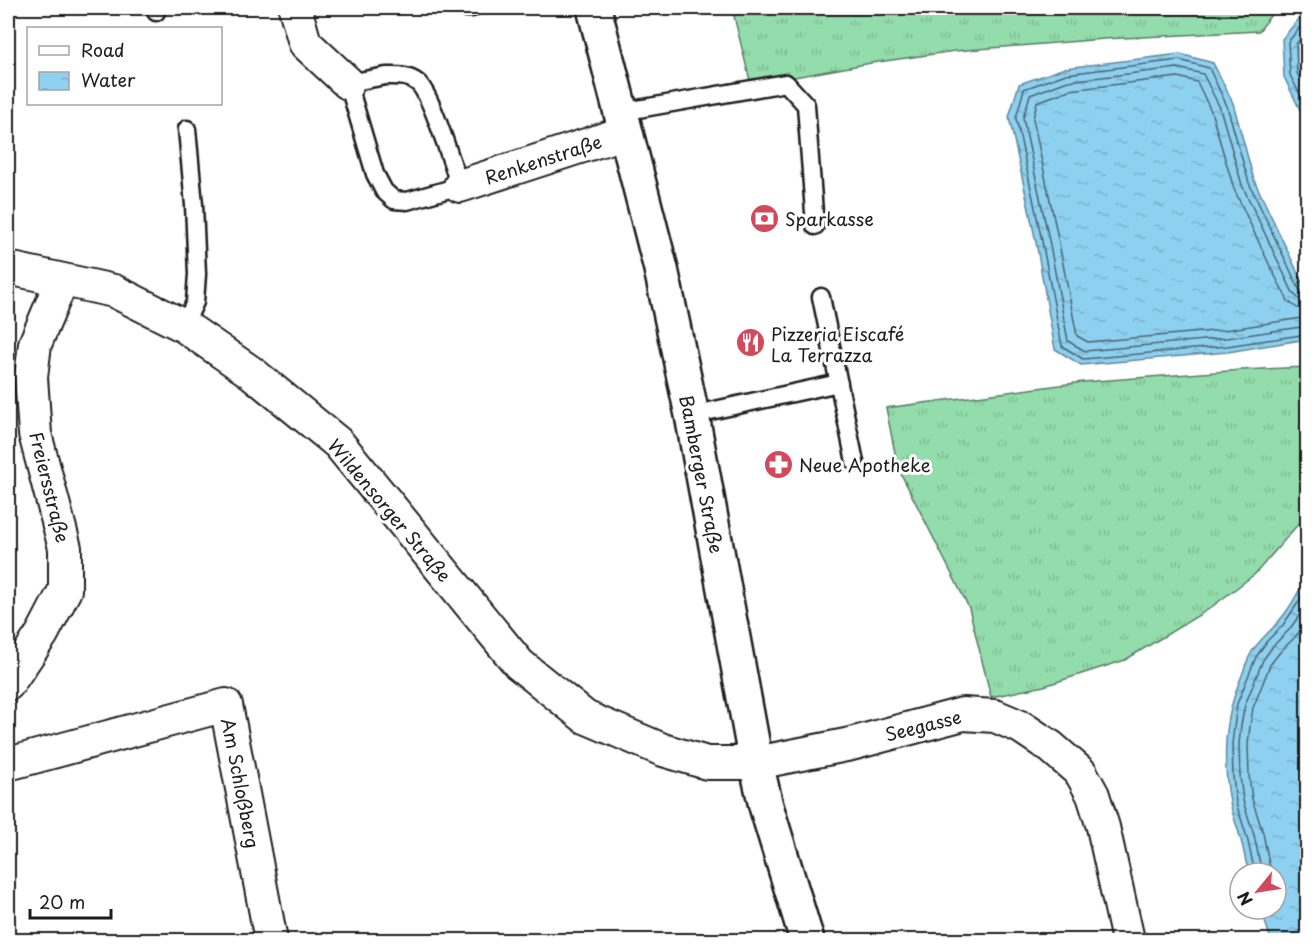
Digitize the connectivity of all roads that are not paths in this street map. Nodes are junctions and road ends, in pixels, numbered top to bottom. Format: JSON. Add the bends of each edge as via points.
{"nodes":[{"id":1,"x":295,"y":8,"type":"edge"},
{"id":2,"x":594,"y":8,"type":"edge"},
{"id":3,"x":348,"y":82,"type":"junction"},
{"id":4,"x":624,"y":122,"type":"junction"},
{"id":5,"x":187,"y":129,"type":"dead end"},
{"id":6,"x":460,"y":186,"type":"junction"},
{"id":7,"x":815,"y":226,"type":"dead end"},
{"id":8,"x":8,"y":268,"type":"edge"},
{"id":9,"x":62,"y":280,"type":"junction"},
{"id":10,"x":821,"y":297,"type":"dead end"},
{"id":11,"x":184,"y":326,"type":"junction"},
{"id":12,"x":839,"y":383,"type":"junction"},
{"id":13,"x":692,"y":415,"type":"junction"},
{"id":14,"x":855,"y":462,"type":"dead end"},
{"id":15,"x":8,"y":684,"type":"edge"},
{"id":16,"x":756,"y":763,"type":"junction"},
{"id":17,"x":8,"y":764,"type":"edge"},
{"id":18,"x":271,"y":940,"type":"edge"},
{"id":19,"x":807,"y":940,"type":"edge"},
{"id":20,"x":1128,"y":940,"type":"edge"}],
"edges":[{"from":1,"to":3,"type":"street","via":[[305,44]]},
{"from":2,"to":4,"type":"main road","name":"Bamberger Straße"},
{"from":3,"to":6,"type":"lane","via":[[405,76],[418,83],[434,112]]},
{"from":3,"to":6,"type":"lane","via":[[375,174],[394,200],[407,201]]},
{"from":4,"to":6,"type":"street","name":"Renkenstraße"},
{"from":4,"to":7,"type":"lane","via":[[786,83],[806,105]]},
{"from":4,"to":13,"type":"main road","name":"Bamberger Straße","via":[[661,268]]},
{"from":5,"to":11,"type":"lane","via":[[197,274],[195,302]]},
{"from":8,"to":9,"type":"street","name":"Wildensorger Straße"},
{"from":9,"to":11,"type":"street","name":"Wildensorger Straße","via":[[114,291]]},
{"from":9,"to":15,"type":"street","name":"Freiersstraße","via":[[35,345],[31,377],[35,434],[65,548],[65,590],[42,634]]},
{"from":10,"to":12,"type":"lane"},
{"from":11,"to":16,"type":"street","name":"Wildensorger Straße","via":[[252,373],[338,443],[519,664],[585,717],[663,750],[707,763]]},
{"from":12,"to":13,"type":"lane"},
{"from":12,"to":14,"type":"lane"},
{"from":13,"to":16,"type":"main road","name":"Bamberger Straße"},
{"from":16,"to":19,"type":"main road","name":"Bamberger Straße"},
{"from":16,"to":20,"type":"street","name":"Seegasse","via":[[851,744],[963,714],[995,716],[1021,726],[1081,773],[1093,795]]},
{"from":17,"to":18,"type":"street","name":"Am Schloßberg","via":[[226,705]]}]}
